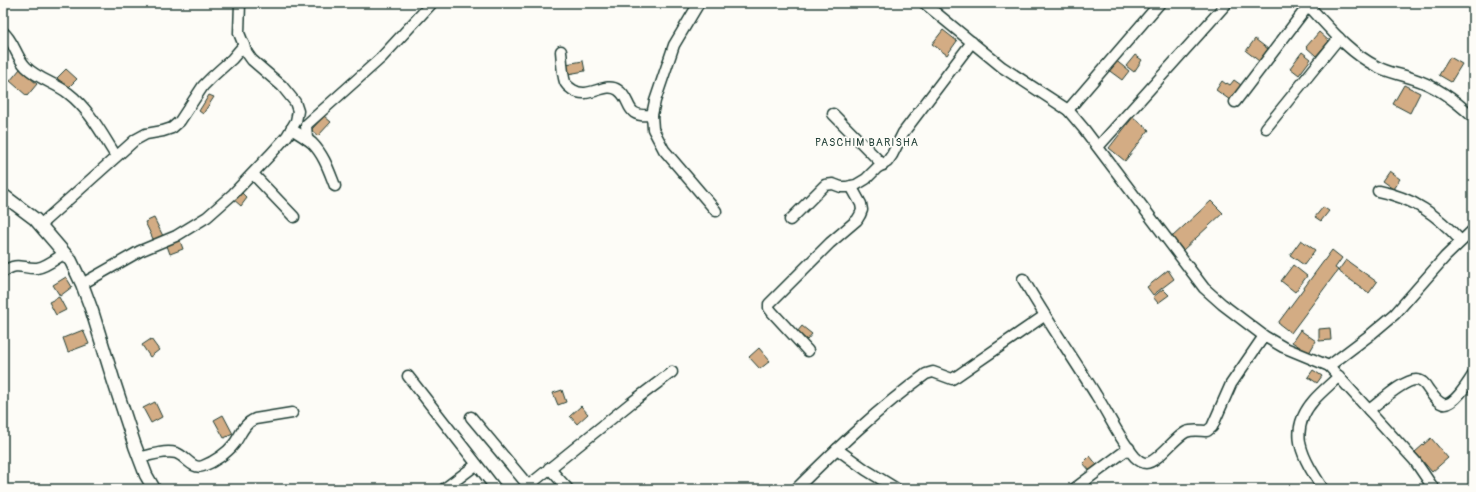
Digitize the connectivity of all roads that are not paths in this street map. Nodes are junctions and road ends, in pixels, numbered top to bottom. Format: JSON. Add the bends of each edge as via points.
{"nodes":[{"id":1,"x":240,"y":3,"type":"edge"},
{"id":2,"x":432,"y":3,"type":"edge"},
{"id":3,"x":699,"y":3,"type":"edge"},
{"id":4,"x":924,"y":3,"type":"edge"},
{"id":5,"x":1160,"y":3,"type":"edge"},
{"id":6,"x":1227,"y":3,"type":"edge"},
{"id":7,"x":1307,"y":4,"type":"edge"},
{"id":8,"x":3,"y":32,"type":"edge"},
{"id":9,"x":1339,"y":38,"type":"junction"},
{"id":10,"x":972,"y":42,"type":"junction"},
{"id":11,"x":244,"y":45,"type":"junction"},
{"id":12,"x":561,"y":51,"type":"dead end"},
{"id":13,"x":1235,"y":102,"type":"dead end"},
{"id":14,"x":1068,"y":110,"type":"junction"},
{"id":15,"x":833,"y":114,"type":"dead end"},
{"id":16,"x":652,"y":115,"type":"junction"},
{"id":17,"x":1473,"y":117,"type":"edge"},
{"id":18,"x":1266,"y":128,"type":"dead end"},
{"id":19,"x":291,"y":129,"type":"junction"},
{"id":20,"x":307,"y":139,"type":"junction"},
{"id":21,"x":1098,"y":147,"type":"junction"},
{"id":22,"x":116,"y":156,"type":"junction"},
{"id":23,"x":883,"y":165,"type":"junction"},
{"id":24,"x":252,"y":174,"type":"junction"},
{"id":25,"x":335,"y":186,"type":"dead end"},
{"id":26,"x":851,"y":186,"type":"junction"},
{"id":27,"x":1378,"y":191,"type":"dead end"},
{"id":28,"x":3,"y":195,"type":"edge"},
{"id":29,"x":716,"y":211,"type":"dead end"},
{"id":30,"x":294,"y":217,"type":"dead end"},
{"id":31,"x":790,"y":220,"type":"dead end"},
{"id":32,"x":40,"y":225,"type":"junction"},
{"id":33,"x":1473,"y":230,"type":"edge"},
{"id":34,"x":1461,"y":241,"type":"junction"},
{"id":35,"x":65,"y":253,"type":"junction"},
{"id":36,"x":3,"y":272,"type":"edge"},
{"id":37,"x":1023,"y":279,"type":"dead end"},
{"id":38,"x":82,"y":284,"type":"junction"},
{"id":39,"x":1044,"y":316,"type":"junction"},
{"id":40,"x":1264,"y":336,"type":"junction"},
{"id":41,"x":808,"y":351,"type":"dead end"},
{"id":42,"x":1329,"y":366,"type":"junction"},
{"id":43,"x":672,"y":372,"type":"dead end"},
{"id":44,"x":1473,"y":375,"type":"edge"},
{"id":45,"x":408,"y":376,"type":"dead end"},
{"id":46,"x":1339,"y":376,"type":"junction"},
{"id":47,"x":1369,"y":410,"type":"junction"},
{"id":48,"x":292,"y":413,"type":"dead end"},
{"id":49,"x":471,"y":417,"type":"dead end"},
{"id":50,"x":1129,"y":448,"type":"junction"},
{"id":51,"x":837,"y":449,"type":"junction"},
{"id":52,"x":139,"y":458,"type":"junction"},
{"id":53,"x":476,"y":465,"type":"junction"},
{"id":54,"x":549,"y":468,"type":"junction"},
{"id":55,"x":530,"y":487,"type":"edge"},
{"id":56,"x":154,"y":489,"type":"edge"},
{"id":57,"x":444,"y":489,"type":"edge"},
{"id":58,"x":496,"y":489,"type":"edge"},
{"id":59,"x":568,"y":489,"type":"edge"},
{"id":60,"x":796,"y":489,"type":"edge"},
{"id":61,"x":897,"y":489,"type":"edge"},
{"id":62,"x":1074,"y":489,"type":"edge"},
{"id":63,"x":1323,"y":489,"type":"edge"},
{"id":64,"x":1434,"y":489,"type":"edge"}],
"edges":[{"from":1,"to":11,"type":"street","via":[[239,33]]},
{"from":2,"to":20,"type":"street","via":[[381,58],[306,125]]},
{"from":3,"to":16,"type":"street","via":[[674,45]]},
{"from":4,"to":10,"type":"street"},
{"from":5,"to":14,"type":"street"},
{"from":6,"to":21,"type":"street"},
{"from":7,"to":9,"type":"street"},
{"from":7,"to":13,"type":"street"},
{"from":8,"to":22,"type":"street","via":[[28,68],[58,85],[77,100]]},
{"from":9,"to":17,"type":"street","via":[[1367,61],[1436,89]]},
{"from":9,"to":18,"type":"street"},
{"from":10,"to":14,"type":"street","via":[[1002,67]]},
{"from":10,"to":23,"type":"street","via":[[903,133],[890,159]]},
{"from":11,"to":19,"type":"street","via":[[252,60],[282,86],[295,102],[298,111]]},
{"from":11,"to":22,"type":"street","via":[[203,86],[180,122],[172,128],[146,134]]},
{"from":12,"to":16,"type":"street","via":[[565,82],[570,89],[584,94],[614,88],[622,93],[630,109],[635,113],[643,116]]},
{"from":14,"to":21,"type":"street"},
{"from":15,"to":23,"type":"street"},
{"from":16,"to":29,"type":"street","via":[[653,129],[664,150]]},
{"from":19,"to":20,"type":"street"},
{"from":19,"to":24,"type":"street"},
{"from":20,"to":25,"type":"street","via":[[325,160]]},
{"from":21,"to":40,"type":"street","via":[[1204,288]]},
{"from":22,"to":32,"type":"street"},
{"from":23,"to":26,"type":"street","via":[[860,183]]},
{"from":24,"to":30,"type":"street"},
{"from":24,"to":38,"type":"street","via":[[222,205],[201,220],[176,236],[140,251]]},
{"from":26,"to":31,"type":"street","via":[[825,185]]},
{"from":26,"to":41,"type":"street","via":[[861,204],[862,210],[857,220],[812,260],[769,304],[772,312]]},
{"from":27,"to":34,"type":"street","via":[[1403,197],[1419,206],[1447,226]]},
{"from":28,"to":32,"type":"street"},
{"from":32,"to":35,"type":"street"},
{"from":33,"to":34,"type":"street"},
{"from":34,"to":42,"type":"street","via":[[1395,314]]},
{"from":35,"to":36,"type":"street","via":[[37,268],[17,266]]},
{"from":35,"to":38,"type":"street"},
{"from":37,"to":39,"type":"street"},
{"from":38,"to":52,"type":"street"},
{"from":39,"to":50,"type":"street"},
{"from":39,"to":51,"type":"street","via":[[957,376],[952,378],[933,372],[926,374]]},
{"from":40,"to":42,"type":"street","via":[[1295,353]]},
{"from":40,"to":50,"type":"street","via":[[1231,384],[1215,422],[1208,430],[1184,433],[1149,462],[1141,462]]},
{"from":42,"to":46,"type":"street"},
{"from":43,"to":54,"type":"street"},
{"from":44,"to":47,"type":"street","via":[[1455,400],[1449,404],[1441,403],[1424,384],[1414,380]]},
{"from":45,"to":53,"type":"street"},
{"from":46,"to":47,"type":"street"},
{"from":46,"to":63,"type":"street","via":[[1314,400],[1302,419],[1299,436],[1301,450]]},
{"from":47,"to":64,"type":"street","via":[[1415,461]]},
{"from":48,"to":52,"type":"street","via":[[250,421],[232,447],[203,466],[194,466],[182,456],[173,453]]},
{"from":49,"to":55,"type":"street"},
{"from":50,"to":62,"type":"street"},
{"from":51,"to":60,"type":"street"},
{"from":51,"to":61,"type":"street"},
{"from":52,"to":56,"type":"street"},
{"from":53,"to":57,"type":"street"},
{"from":53,"to":58,"type":"street"},
{"from":54,"to":55,"type":"street"},
{"from":54,"to":59,"type":"street"}]}
